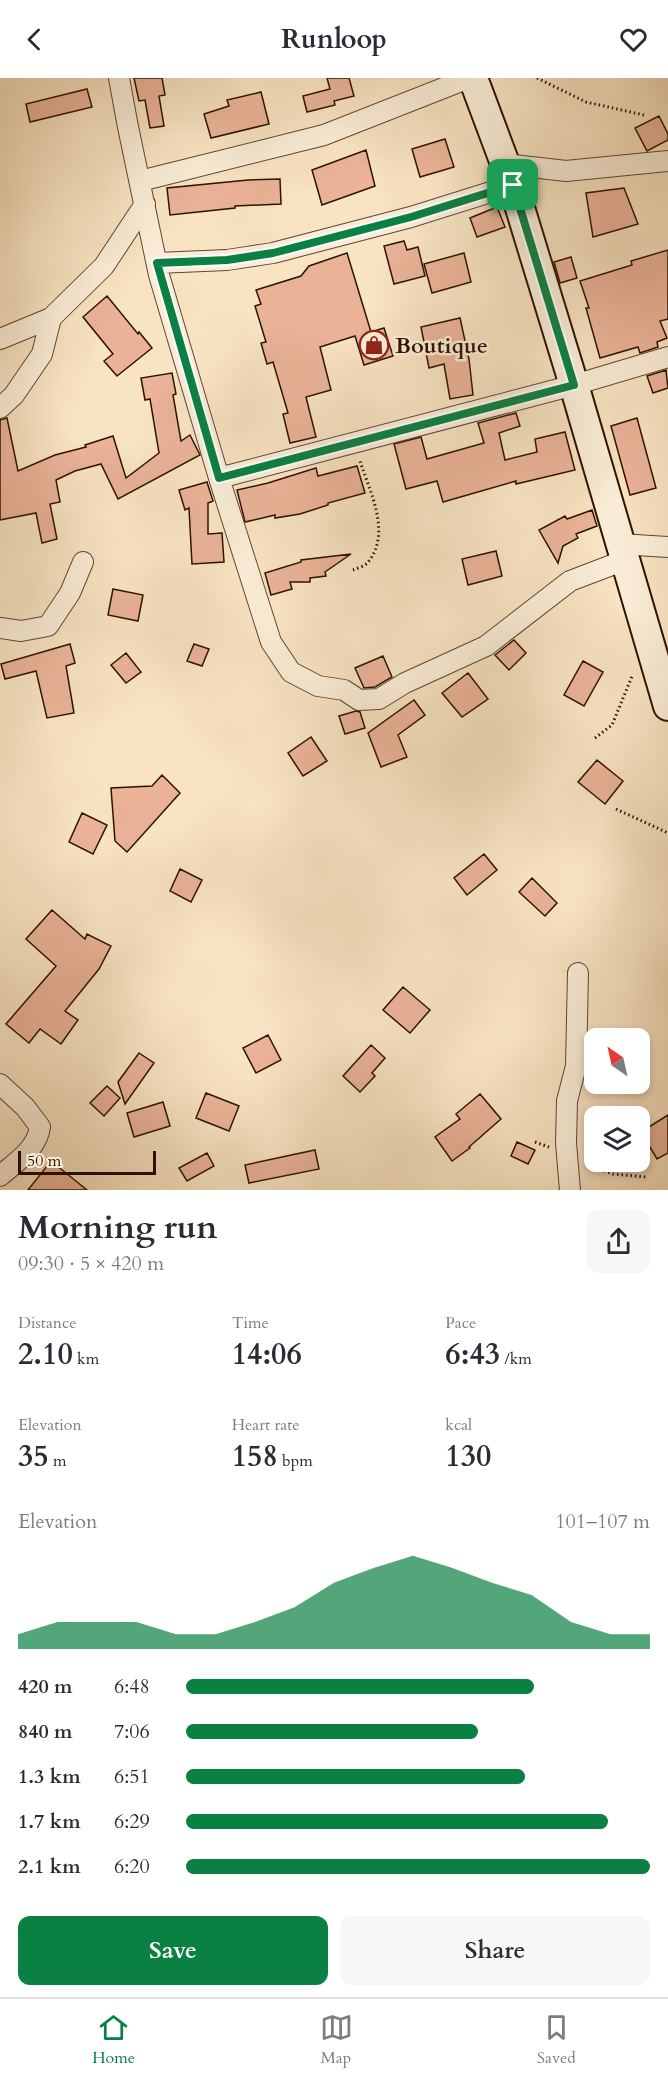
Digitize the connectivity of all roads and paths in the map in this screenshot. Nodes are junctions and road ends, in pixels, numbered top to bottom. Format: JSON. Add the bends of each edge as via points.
{"nodes":[{"id":1,"x":120,"y":78,"type":"edge"},
{"id":2,"x":471,"y":78,"type":"edge"},
{"id":3,"x":537,"y":78,"type":"edge"},
{"id":4,"x":644,"y":115,"type":"dead end"},
{"id":5,"x":668,"y":161,"type":"edge"},
{"id":6,"x":509,"y":175,"type":"junction"},
{"id":7,"x":141,"y":181,"type":"junction"},
{"id":8,"x":145,"y":204,"type":"junction"},
{"id":9,"x":157,"y":263,"type":"junction"},
{"id":10,"x":51,"y":318,"type":"junction"},
{"id":11,"x":0,"y":339,"type":"edge"},
{"id":12,"x":668,"y":357,"type":"edge"},
{"id":13,"x":574,"y":385,"type":"junction"},
{"id":14,"x":0,"y":408,"type":"edge"},
{"id":15,"x":354,"y":444,"type":"junction"},
{"id":16,"x":219,"y":478,"type":"junction"},
{"id":17,"x":668,"y":547,"type":"edge"},
{"id":18,"x":623,"y":552,"type":"junction"},
{"id":19,"x":83,"y":562,"type":"dead end"},
{"id":20,"x":352,"y":570,"type":"dead end"},
{"id":21,"x":0,"y":628,"type":"edge"},
{"id":22,"x":658,"y":642,"type":"edge"},
{"id":23,"x":634,"y":672,"type":"dead end"},
{"id":24,"x":668,"y":706,"type":"edge"},
{"id":25,"x":595,"y":738,"type":"dead end"},
{"id":26,"x":616,"y":809,"type":"dead end"},
{"id":27,"x":668,"y":833,"type":"edge"},
{"id":28,"x":578,"y":973,"type":"dead end"},
{"id":29,"x":0,"y":1084,"type":"edge"},
{"id":30,"x":535,"y":1142,"type":"dead end"},
{"id":31,"x":566,"y":1153,"type":"junction"},
{"id":32,"x":0,"y":1176,"type":"edge"},
{"id":33,"x":646,"y":1177,"type":"dead end"},
{"id":34,"x":570,"y":1190,"type":"edge"}],
"edges":[{"from":1,"to":7,"type":"street"},
{"from":2,"to":6,"type":"street"},
{"from":2,"to":7,"type":"street","via":[[324,135]]},
{"from":3,"to":4,"type":"path","via":[[586,102]]},
{"from":5,"to":6,"type":"street"},
{"from":6,"to":9,"type":"street","via":[[411,217],[273,253],[227,260]]},
{"from":6,"to":13,"type":"street"},
{"from":7,"to":8,"type":"street"},
{"from":8,"to":9,"type":"street"},
{"from":8,"to":10,"type":"street","via":[[104,266]]},
{"from":9,"to":16,"type":"street"},
{"from":10,"to":11,"type":"street"},
{"from":10,"to":14,"type":"street","via":[[42,354],[14,395]]},
{"from":12,"to":13,"type":"street"},
{"from":13,"to":15,"type":"street"},
{"from":13,"to":18,"type":"street"},
{"from":15,"to":16,"type":"street"},
{"from":15,"to":20,"type":"path","via":[[376,508],[379,540],[368,563]]},
{"from":16,"to":18,"type":"street","via":[[271,642],[291,672],[318,686],[344,690],[359,700],[380,699],[405,683],[486,646],[570,581]]},
{"from":17,"to":18,"type":"street"},
{"from":18,"to":22,"type":"street"},
{"from":19,"to":21,"type":"street","via":[[70,593],[48,626],[21,631]]},
{"from":22,"to":24,"type":"street"},
{"from":23,"to":25,"type":"path","via":[[612,725]]},
{"from":26,"to":27,"type":"path"},
{"from":28,"to":31,"type":"street","via":[[576,1066],[567,1101]]},
{"from":29,"to":32,"type":"street","via":[[40,1126],[39,1137],[30,1149]]},
{"from":30,"to":31,"type":"path"},
{"from":31,"to":33,"type":"path","via":[[613,1174]]},
{"from":31,"to":34,"type":"street"}]}
